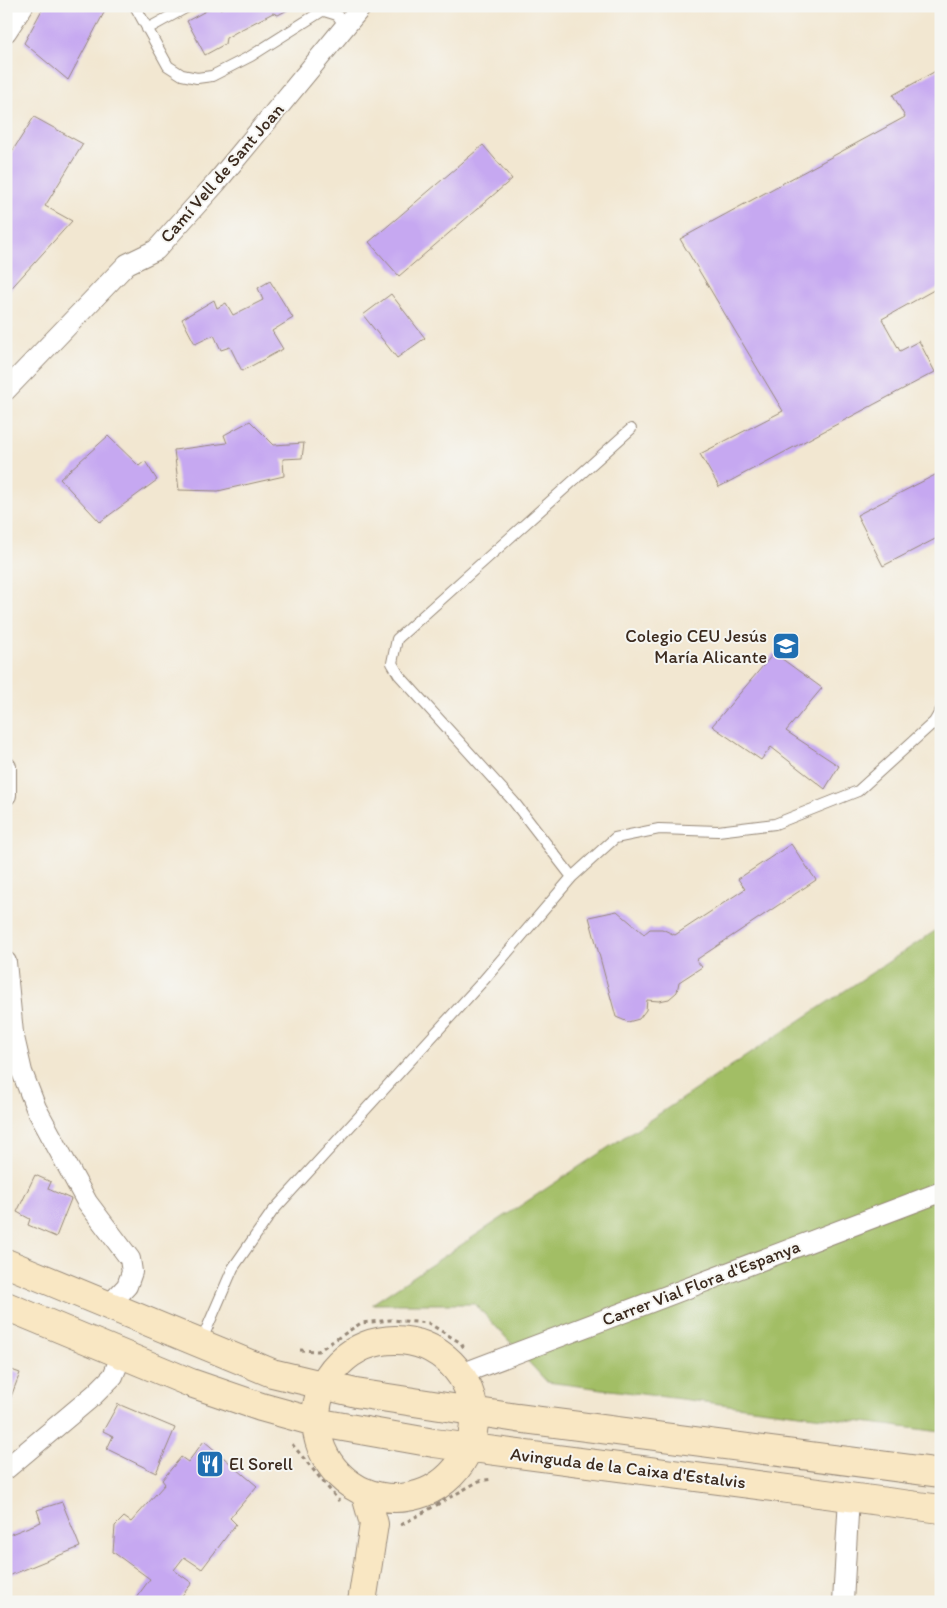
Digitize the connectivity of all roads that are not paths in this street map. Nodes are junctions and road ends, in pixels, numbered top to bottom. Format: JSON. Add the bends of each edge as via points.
{"nodes":[{"id":1,"x":23,"y":6,"type":"edge"},
{"id":2,"x":135,"y":6,"type":"edge"},
{"id":3,"x":190,"y":6,"type":"edge"},
{"id":4,"x":362,"y":6,"type":"edge"},
{"id":5,"x":327,"y":9,"type":"edge"},
{"id":6,"x":346,"y":27,"type":"junction"},
{"id":7,"x":147,"y":29,"type":"junction"},
{"id":8,"x":6,"y":32,"type":"edge"},
{"id":9,"x":6,"y":390,"type":"edge"},
{"id":10,"x":632,"y":429,"type":"dead end"},
{"id":11,"x":941,"y":710,"type":"edge"},
{"id":12,"x":937,"y":726,"type":"edge"},
{"id":13,"x":6,"y":767,"type":"edge"},
{"id":14,"x":6,"y":795,"type":"edge"},
{"id":15,"x":572,"y":877,"type":"junction"},
{"id":16,"x":7,"y":962,"type":"edge"},
{"id":17,"x":941,"y":1192,"type":"edge"},
{"id":18,"x":6,"y":1263,"type":"edge"},
{"id":19,"x":110,"y":1304,"type":"junction"},
{"id":20,"x":6,"y":1306,"type":"edge"},
{"id":21,"x":201,"y":1343,"type":"junction"},
{"id":22,"x":122,"y":1354,"type":"junction"},
{"id":23,"x":469,"y":1371,"type":"junction"},
{"id":24,"x":322,"y":1385,"type":"junction"},
{"id":25,"x":474,"y":1411,"type":"junction"},
{"id":26,"x":315,"y":1422,"type":"junction"},
{"id":27,"x":468,"y":1448,"type":"junction"},
{"id":28,"x":6,"y":1469,"type":"edge"},
{"id":29,"x":941,"y":1473,"type":"edge"},
{"id":30,"x":365,"y":1492,"type":"junction"},
{"id":31,"x":849,"y":1497,"type":"junction"},
{"id":32,"x":401,"y":1498,"type":"junction"},
{"id":33,"x":941,"y":1509,"type":"edge"},
{"id":34,"x":374,"y":1524,"type":"junction"},
{"id":35,"x":362,"y":1602,"type":"edge"},
{"id":36,"x":843,"y":1602,"type":"edge"}],
"edges":[{"from":1,"to":8,"type":"street"},
{"from":2,"to":7,"type":"lane"},
{"from":3,"to":7,"type":"lane"},
{"from":4,"to":6,"type":"street","name":"Camí Vell de Sant Joan"},
{"from":5,"to":6,"type":"lane","via":[[337,15]]},
{"from":5,"to":7,"type":"lane","via":[[252,56],[204,77],[182,75],[168,66]]},
{"from":6,"to":9,"type":"street","name":"Camí Vell de Sant Joan","via":[[156,250],[127,264]]},
{"from":10,"to":15,"type":"lane","via":[[397,640],[392,663],[514,802]]},
{"from":11,"to":12,"type":"lane"},
{"from":12,"to":15,"type":"lane","via":[[858,790],[775,824],[718,830],[659,829],[615,838]]},
{"from":13,"to":14,"type":"street"},
{"from":15,"to":21,"type":"lane","via":[[483,981],[272,1212],[233,1268]]},
{"from":16,"to":19,"type":"street","via":[[13,1033],[22,1072],[36,1108],[87,1202],[130,1258],[132,1272],[127,1286]]},
{"from":17,"to":23,"type":"street","name":"Carrer Vial Flora d'Espanya"},
{"from":18,"to":19,"type":"main road","name":"Avinguda de la Caixa d'Estalvis"},
{"from":19,"to":21,"type":"main road","name":"Avinguda de la Caixa d'Estalvis"},
{"from":20,"to":22,"type":"main road","name":"Avinguda de la Caixa d'Estalvis"},
{"from":21,"to":24,"type":"main road","name":"Avinguda de la Caixa d'Estalvis","via":[[272,1373]]},
{"from":22,"to":26,"type":"main road","name":"Avinguda de la Caixa d'Estalvis","via":[[191,1383]]},
{"from":22,"to":28,"type":"street","via":[[113,1376],[94,1396]]},
{"from":23,"to":24,"type":"main road","via":[[424,1344],[400,1339],[376,1341],[354,1350],[336,1365]]},
{"from":23,"to":25,"type":"main road"},
{"from":24,"to":25,"type":"main road","name":"Avinguda de la Caixa d'Estalvis"},
{"from":24,"to":26,"type":"main road"},
{"from":25,"to":27,"type":"main road"},
{"from":25,"to":29,"type":"main road","name":"Avinguda de la Caixa d'Estalvis"},
{"from":26,"to":27,"type":"main road","name":"Avinguda de la Caixa d'Estalvis"},
{"from":26,"to":30,"type":"main road","via":[[325,1456],[336,1471]]},
{"from":27,"to":31,"type":"main road","name":"Avinguda de la Caixa d'Estalvis"},
{"from":27,"to":32,"type":"main road","via":[[462,1461],[444,1480],[429,1490]]},
{"from":30,"to":32,"type":"main road"},
{"from":30,"to":34,"type":"main road"},
{"from":31,"to":33,"type":"main road","name":"Avinguda de la Caixa d'Estalvis"},
{"from":31,"to":36,"type":"street"},
{"from":32,"to":34,"type":"main road"},
{"from":34,"to":35,"type":"main road"}]}
